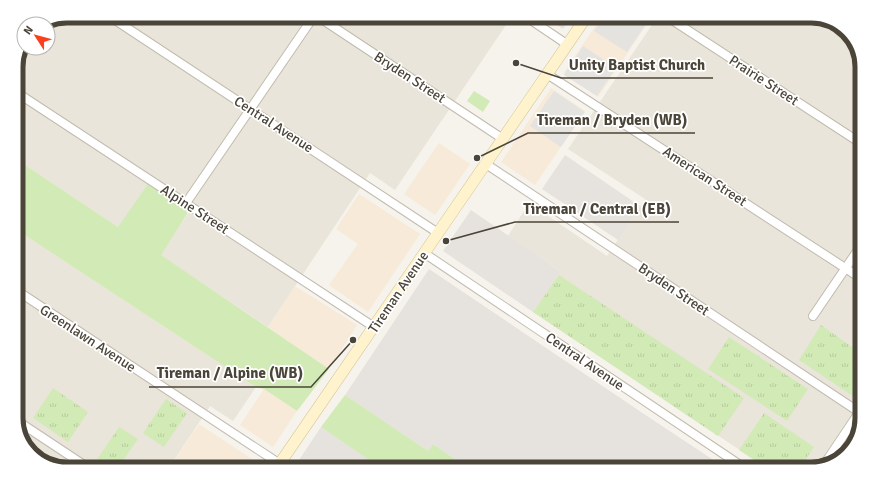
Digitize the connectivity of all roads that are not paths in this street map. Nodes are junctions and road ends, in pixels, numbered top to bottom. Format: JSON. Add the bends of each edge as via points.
{"nodes":[{"id":1,"x":120,"y":23,"type":"edge"},
{"id":2,"x":310,"y":23,"type":"edge"},
{"id":3,"x":326,"y":23,"type":"edge"},
{"id":4,"x":535,"y":23,"type":"edge"},
{"id":5,"x":582,"y":23,"type":"edge"},
{"id":6,"x":677,"y":23,"type":"edge"},
{"id":7,"x":568,"y":45,"type":"junction"},
{"id":8,"x":547,"y":74,"type":"junction"},
{"id":9,"x":23,"y":97,"type":"edge"},
{"id":10,"x":250,"y":109,"type":"junction"},
{"id":11,"x":503,"y":139,"type":"junction"},
{"id":12,"x":855,"y":139,"type":"edge"},
{"id":13,"x":486,"y":164,"type":"junction"},
{"id":14,"x":186,"y":203,"type":"junction"},
{"id":15,"x":438,"y":233,"type":"junction"},
{"id":16,"x":424,"y":253,"type":"junction"},
{"id":17,"x":855,"y":254,"type":"edge"},
{"id":18,"x":845,"y":268,"type":"junction"},
{"id":19,"x":855,"y":274,"type":"edge"},
{"id":20,"x":23,"y":295,"type":"edge"},
{"id":21,"x":813,"y":316,"type":"dead end"},
{"id":22,"x":374,"y":327,"type":"junction"},
{"id":23,"x":855,"y":407,"type":"edge"},
{"id":24,"x":855,"y":420,"type":"edge"},
{"id":25,"x":24,"y":425,"type":"edge"},
{"id":26,"x":828,"y":458,"type":"edge"},
{"id":27,"x":79,"y":462,"type":"edge"},
{"id":28,"x":271,"y":462,"type":"edge"},
{"id":29,"x":281,"y":462,"type":"edge"},
{"id":30,"x":736,"y":462,"type":"edge"}],
"edges":[{"from":1,"to":10,"type":"street","name":"Central Avenue"},
{"from":2,"to":10,"type":"street"},
{"from":3,"to":11,"type":"street","name":"Bryden Street"},
{"from":4,"to":7,"type":"street"},
{"from":5,"to":7,"type":"street","name":"Tireman Avenue"},
{"from":6,"to":12,"type":"street","name":"Prairie Street"},
{"from":7,"to":8,"type":"street","name":"Tireman Avenue"},
{"from":8,"to":11,"type":"street","name":"Tireman Avenue"},
{"from":8,"to":18,"type":"street","name":"American Street"},
{"from":9,"to":14,"type":"street","name":"Alpine Street"},
{"from":10,"to":14,"type":"street"},
{"from":10,"to":15,"type":"street","name":"Central Avenue"},
{"from":11,"to":13,"type":"street","name":"Tireman Avenue"},
{"from":13,"to":15,"type":"street","name":"Tireman Avenue"},
{"from":13,"to":23,"type":"street","name":"Bryden Street"},
{"from":14,"to":22,"type":"street","name":"Alpine Street"},
{"from":15,"to":16,"type":"street","name":"Tireman Avenue"},
{"from":16,"to":22,"type":"street","name":"Tireman Avenue"},
{"from":16,"to":30,"type":"street","name":"Central Avenue"},
{"from":17,"to":18,"type":"street"},
{"from":18,"to":19,"type":"street","name":"American Street"},
{"from":18,"to":21,"type":"street"},
{"from":20,"to":28,"type":"street","name":"Greenlawn Avenue"},
{"from":22,"to":29,"type":"street","name":"Tireman Avenue"},
{"from":24,"to":26,"type":"street"},
{"from":25,"to":27,"type":"street"}]}
